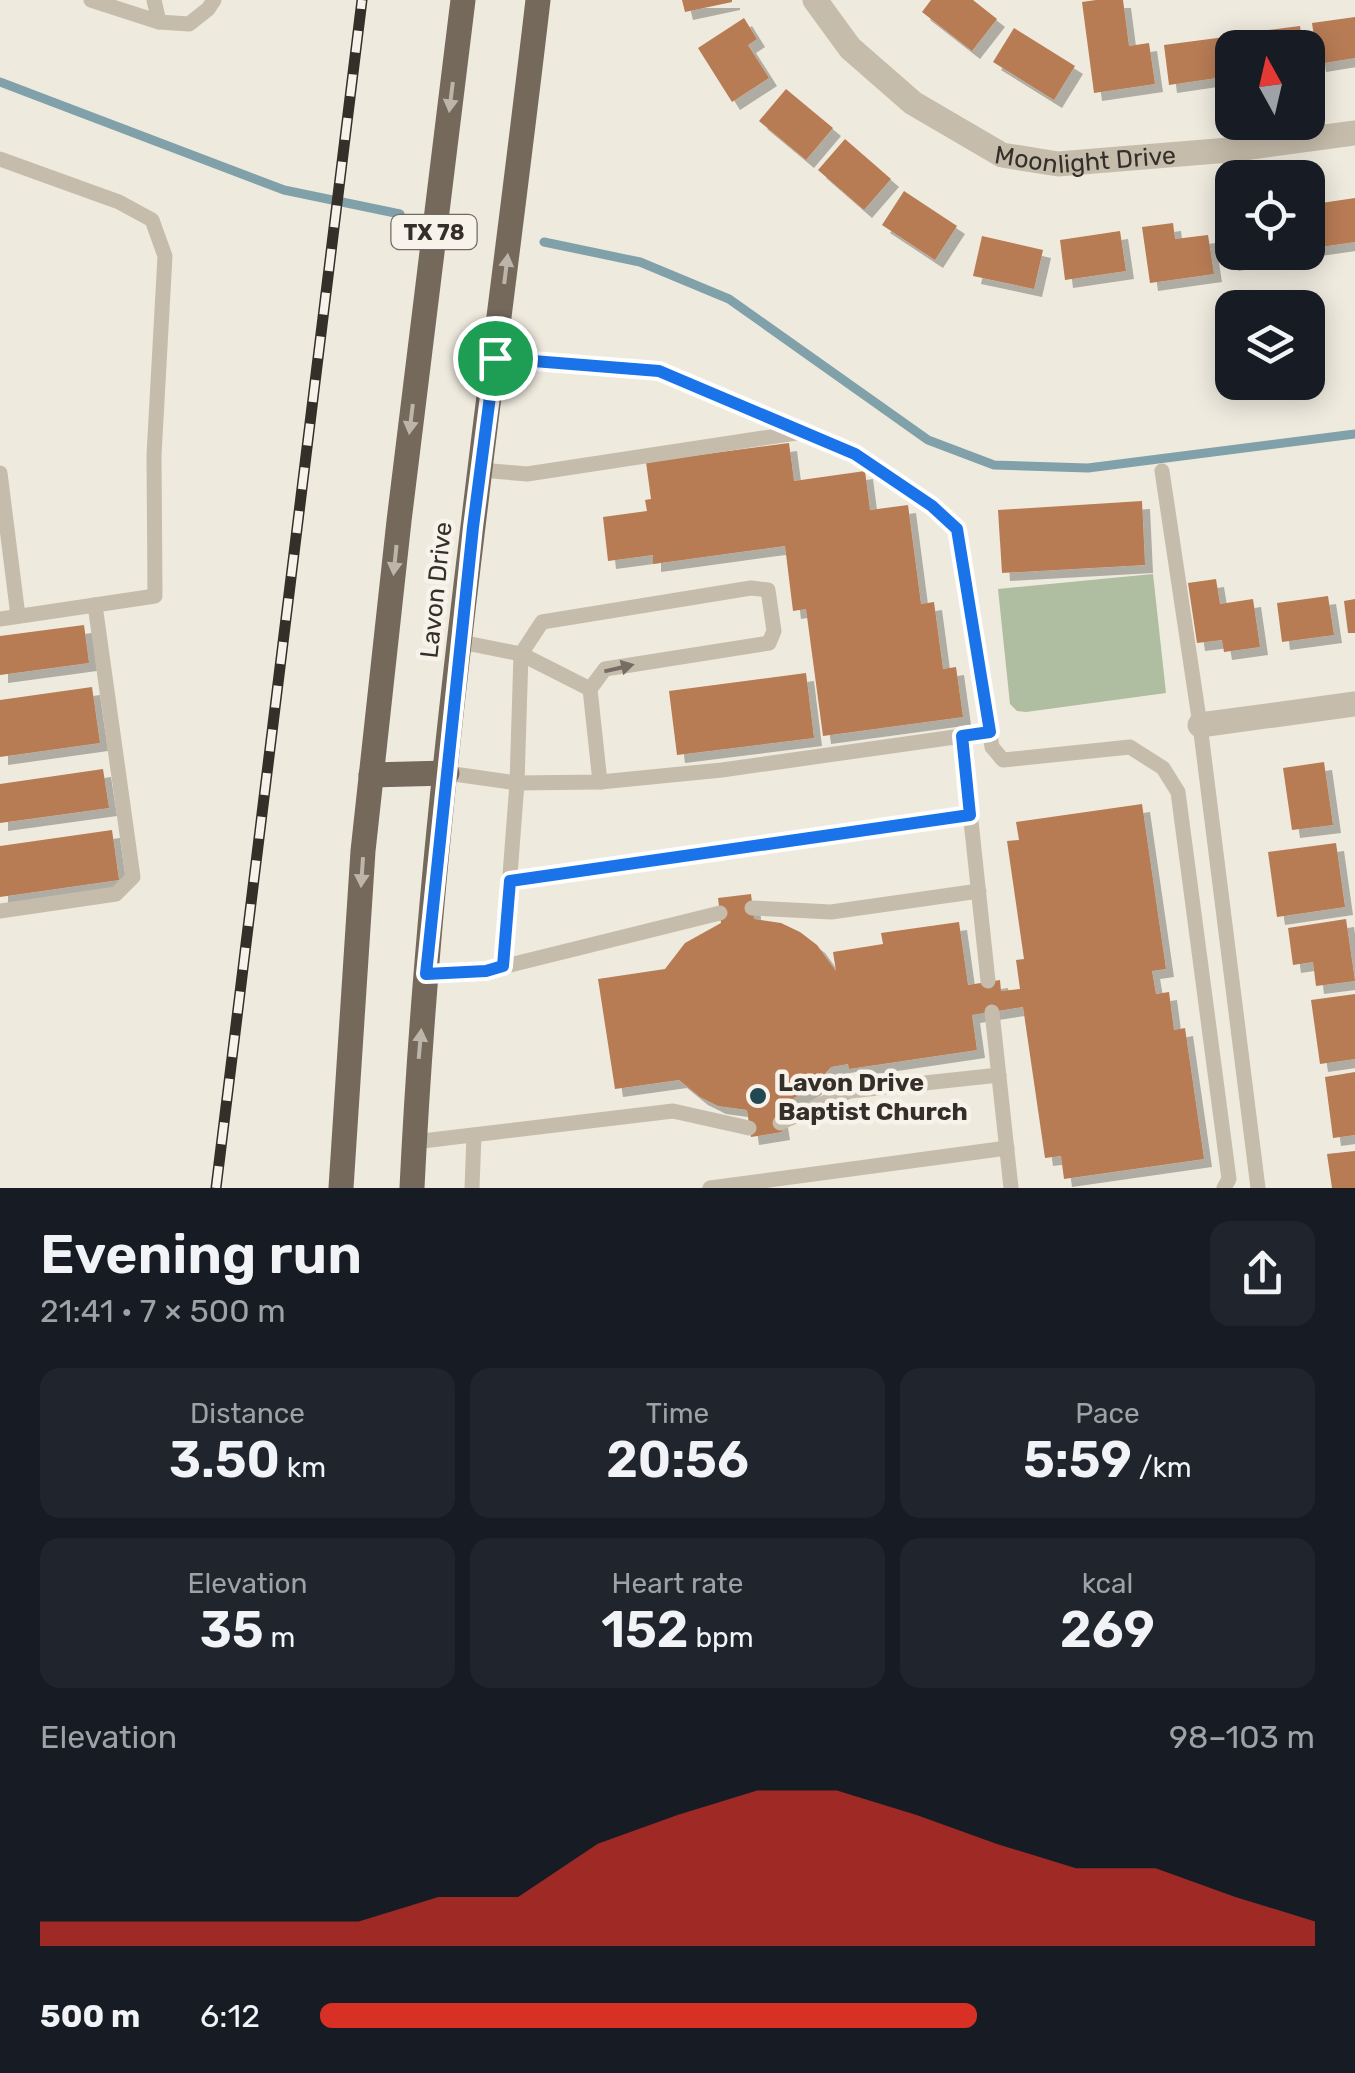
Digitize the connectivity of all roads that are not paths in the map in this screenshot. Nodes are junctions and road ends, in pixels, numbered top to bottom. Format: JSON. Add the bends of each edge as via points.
{"nodes":[{"id":1,"x":91,"y":0,"type":"edge"},
{"id":2,"x":154,"y":0,"type":"edge"},
{"id":3,"x":214,"y":0,"type":"edge"},
{"id":4,"x":464,"y":0,"type":"edge"},
{"id":5,"x":538,"y":0,"type":"edge"},
{"id":6,"x":815,"y":0,"type":"edge"},
{"id":7,"x":159,"y":22,"type":"junction"},
{"id":8,"x":1355,"y":133,"type":"edge"},
{"id":9,"x":0,"y":159,"type":"edge"},
{"id":10,"x":495,"y":358,"type":"junction"},
{"id":11,"x":804,"y":432,"type":"junction"},
{"id":12,"x":480,"y":470,"type":"junction"},
{"id":13,"x":1162,"y":471,"type":"dead end"},
{"id":14,"x":0,"y":473,"type":"edge"},
{"id":15,"x":95,"y":606,"type":"junction"},
{"id":16,"x":18,"y":616,"type":"junction"},
{"id":17,"x":0,"y":619,"type":"edge"},
{"id":18,"x":461,"y":642,"type":"junction"},
{"id":19,"x":521,"y":654,"type":"junction"},
{"id":20,"x":590,"y":689,"type":"junction"},
{"id":21,"x":1355,"y":704,"type":"edge"},
{"id":22,"x":1200,"y":725,"type":"junction"},
{"id":23,"x":990,"y":732,"type":"junction"},
{"id":24,"x":962,"y":736,"type":"junction"},
{"id":25,"x":446,"y":773,"type":"junction"},
{"id":26,"x":372,"y":775,"type":"junction"},
{"id":27,"x":600,"y":782,"type":"junction"},
{"id":28,"x":517,"y":783,"type":"junction"},
{"id":29,"x":970,"y":815,"type":"junction"},
{"id":30,"x":510,"y":881,"type":"junction"},
{"id":31,"x":979,"y":891,"type":"junction"},
{"id":32,"x":752,"y":908,"type":"dead end"},
{"id":33,"x":0,"y":911,"type":"edge"},
{"id":34,"x":720,"y":912,"type":"dead end"},
{"id":35,"x":503,"y":966,"type":"junction"},
{"id":36,"x":426,"y":974,"type":"junction"},
{"id":37,"x":988,"y":981,"type":"dead end"},
{"id":38,"x":992,"y":1012,"type":"dead end"},
{"id":39,"x":349,"y":1060,"type":"junction"},
{"id":40,"x":999,"y":1075,"type":"junction"},
{"id":41,"x":780,"y":1123,"type":"dead end"},
{"id":42,"x":750,"y":1128,"type":"dead end"},
{"id":43,"x":474,"y":1135,"type":"junction"},
{"id":44,"x":414,"y":1142,"type":"junction"},
{"id":45,"x":1007,"y":1148,"type":"junction"},
{"id":46,"x":341,"y":1188,"type":"edge"},
{"id":47,"x":359,"y":1188,"type":"edge"},
{"id":48,"x":412,"y":1188,"type":"edge"},
{"id":49,"x":472,"y":1188,"type":"edge"},
{"id":50,"x":710,"y":1188,"type":"edge"},
{"id":51,"x":1011,"y":1188,"type":"edge"},
{"id":52,"x":1224,"y":1188,"type":"edge"},
{"id":53,"x":1258,"y":1188,"type":"edge"}],
"edges":[{"from":1,"to":7,"type":"lane"},
{"from":2,"to":7,"type":"lane"},
{"from":3,"to":7,"type":"lane","via":[[189,24]]},
{"from":4,"to":26,"type":"main road","name":"Lavon Drive","number":"TX 78","one_way":true},
{"from":10,"to":5,"type":"main road","name":"Lavon Drive","number":"TX 78","one_way":true},
{"from":6,"to":8,"type":"street","name":"Moonlight Drive","via":[[850,48],[913,102],[1002,155],[1058,164]]},
{"from":9,"to":15,"type":"lane","via":[[152,220],[165,256],[154,455],[156,596]]},
{"from":10,"to":11,"type":"lane","via":[[659,371]]},
{"from":10,"to":12,"type":"main road","name":"Lavon Drive","number":"TX 78"},
{"from":11,"to":12,"type":"lane","via":[[527,474]]},
{"from":11,"to":23,"type":"lane","via":[[855,454],[957,529]]},
{"from":12,"to":18,"type":"main road","name":"Lavon Drive","number":"TX 78"},
{"from":13,"to":22,"type":"lane"},
{"from":14,"to":16,"type":"lane"},
{"from":15,"to":16,"type":"lane"},
{"from":15,"to":33,"type":"lane","via":[[133,877],[116,894]]},
{"from":16,"to":17,"type":"lane"},
{"from":18,"to":19,"type":"lane"},
{"from":18,"to":25,"type":"main road","name":"Lavon Drive","number":"TX 78"},
{"from":19,"to":20,"type":"lane"},
{"from":20,"to":19,"type":"lane","one_way":true,"via":[[604,670],[769,643],[774,631],[768,590],[542,622]]},
{"from":19,"to":28,"type":"lane"},
{"from":20,"to":27,"type":"lane"},
{"from":21,"to":22,"type":"street"},
{"from":22,"to":53,"type":"lane"},
{"from":23,"to":24,"type":"lane"},
{"from":23,"to":52,"type":"lane","via":[[1003,760],[1130,746],[1163,768],[1178,792],[1230,1179]]},
{"from":24,"to":27,"type":"lane"},
{"from":24,"to":29,"type":"lane"},
{"from":25,"to":26,"type":"main road"},
{"from":25,"to":28,"type":"lane"},
{"from":25,"to":36,"type":"main road","name":"Lavon Drive","number":"TX 78"},
{"from":26,"to":39,"type":"main road","name":"Lavon Drive","number":"TX 78","one_way":true},
{"from":27,"to":28,"type":"lane"},
{"from":28,"to":30,"type":"lane"},
{"from":29,"to":30,"type":"lane"},
{"from":29,"to":31,"type":"lane"},
{"from":30,"to":35,"type":"lane"},
{"from":31,"to":32,"type":"lane","via":[[832,912]]},
{"from":31,"to":37,"type":"lane"},
{"from":34,"to":35,"type":"lane"},
{"from":35,"to":36,"type":"lane"},
{"from":44,"to":36,"type":"main road","name":"Lavon Drive","number":"TX 78","one_way":true},
{"from":38,"to":40,"type":"lane"},
{"from":39,"to":46,"type":"main road","name":"Lavon Drive","number":"TX 78"},
{"from":39,"to":47,"type":"main road"},
{"from":40,"to":41,"type":"lane","via":[[850,1090]]},
{"from":40,"to":45,"type":"lane"},
{"from":42,"to":43,"type":"lane","via":[[673,1111]]},
{"from":43,"to":44,"type":"lane"},
{"from":43,"to":49,"type":"lane"},
{"from":44,"to":48,"type":"main road","name":"Lavon Drive","number":"TX 78"},
{"from":45,"to":50,"type":"lane"},
{"from":45,"to":51,"type":"lane"}]}
